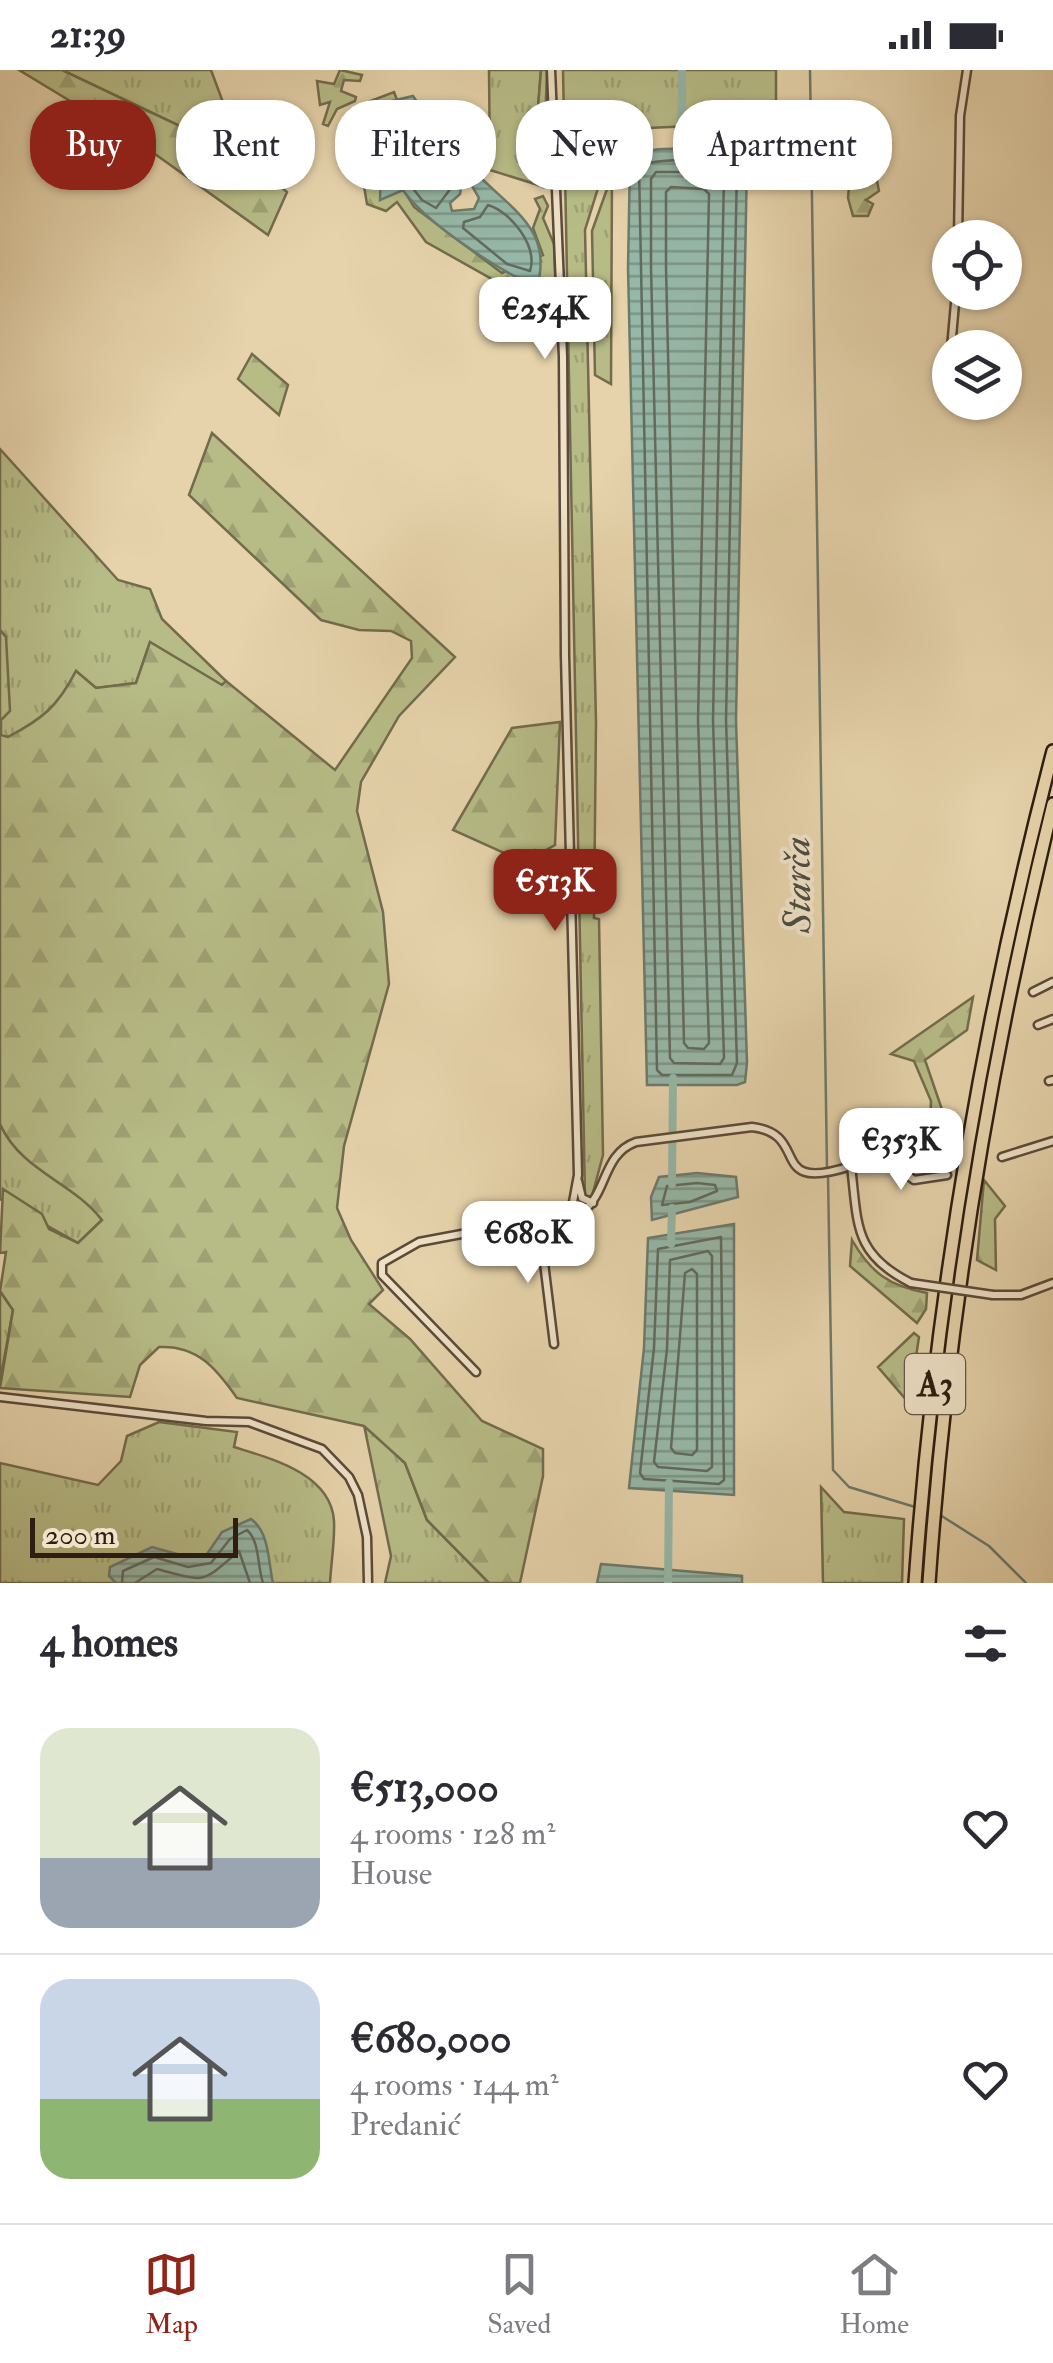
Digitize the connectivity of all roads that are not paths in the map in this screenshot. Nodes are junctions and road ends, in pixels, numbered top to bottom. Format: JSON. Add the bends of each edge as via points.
{"nodes":[{"id":1,"x":551,"y":70,"type":"edge"},
{"id":2,"x":967,"y":70,"type":"edge"},
{"id":3,"x":958,"y":220,"type":"edge"},
{"id":4,"x":1053,"y":751,"type":"edge"},
{"id":5,"x":1053,"y":804,"type":"edge"},
{"id":6,"x":1053,"y":982,"type":"edge"},
{"id":7,"x":1033,"y":992,"type":"dead end"},
{"id":8,"x":1053,"y":1019,"type":"edge"},
{"id":9,"x":1038,"y":1026,"type":"dead end"},
{"id":10,"x":1053,"y":1141,"type":"edge"},
{"id":11,"x":1002,"y":1157,"type":"dead end"},
{"id":12,"x":851,"y":1166,"type":"junction"},
{"id":13,"x":947,"y":1174,"type":"dead end"},
{"id":14,"x":578,"y":1175,"type":"junction"},
{"id":15,"x":593,"y":1203,"type":"junction"},
{"id":16,"x":572,"y":1213,"type":"junction"},
{"id":17,"x":539,"y":1222,"type":"junction"},
{"id":18,"x":1053,"y":1283,"type":"edge"},
{"id":19,"x":554,"y":1344,"type":"dead end"},
{"id":20,"x":476,"y":1372,"type":"dead end"},
{"id":21,"x":0,"y":1397,"type":"edge"},
{"id":22,"x":925,"y":1530,"type":"junction"},
{"id":23,"x":368,"y":1583,"type":"edge"},
{"id":24,"x":914,"y":1583,"type":"edge"},
{"id":25,"x":928,"y":1583,"type":"edge"}],
"edges":[{"from":1,"to":14,"type":"street"},
{"from":2,"to":3,"type":"street"},
{"from":4,"to":22,"type":"highway","number":"A3","via":[[984,1056],[949,1270],[922,1497]]},
{"from":5,"to":22,"type":"highway","number":"A3","via":[[996,1062],[936,1498]]},
{"from":6,"to":7,"type":"street"},
{"from":8,"to":9,"type":"street"},
{"from":10,"to":11,"type":"street"},
{"from":12,"to":13,"type":"street","via":[[880,1156],[914,1180]]},
{"from":12,"to":15,"type":"street","via":[[822,1175],[797,1170],[769,1129],[650,1139],[623,1146]]},
{"from":12,"to":18,"type":"street","bridge":true,"via":[[875,1262],[911,1282],[993,1295],[1021,1295]]},
{"from":14,"to":15,"type":"street","via":[[578,1190]]},
{"from":14,"to":16,"type":"street"},
{"from":15,"to":16,"type":"street"},
{"from":16,"to":17,"type":"street"},
{"from":17,"to":19,"type":"street"},
{"from":17,"to":20,"type":"street","via":[[420,1242],[382,1264],[387,1281]]},
{"from":21,"to":23,"type":"street","via":[[250,1422],[322,1450],[358,1495]]},
{"from":22,"to":24,"type":"highway","number":"A3"},
{"from":22,"to":25,"type":"highway","number":"A3"}]}
